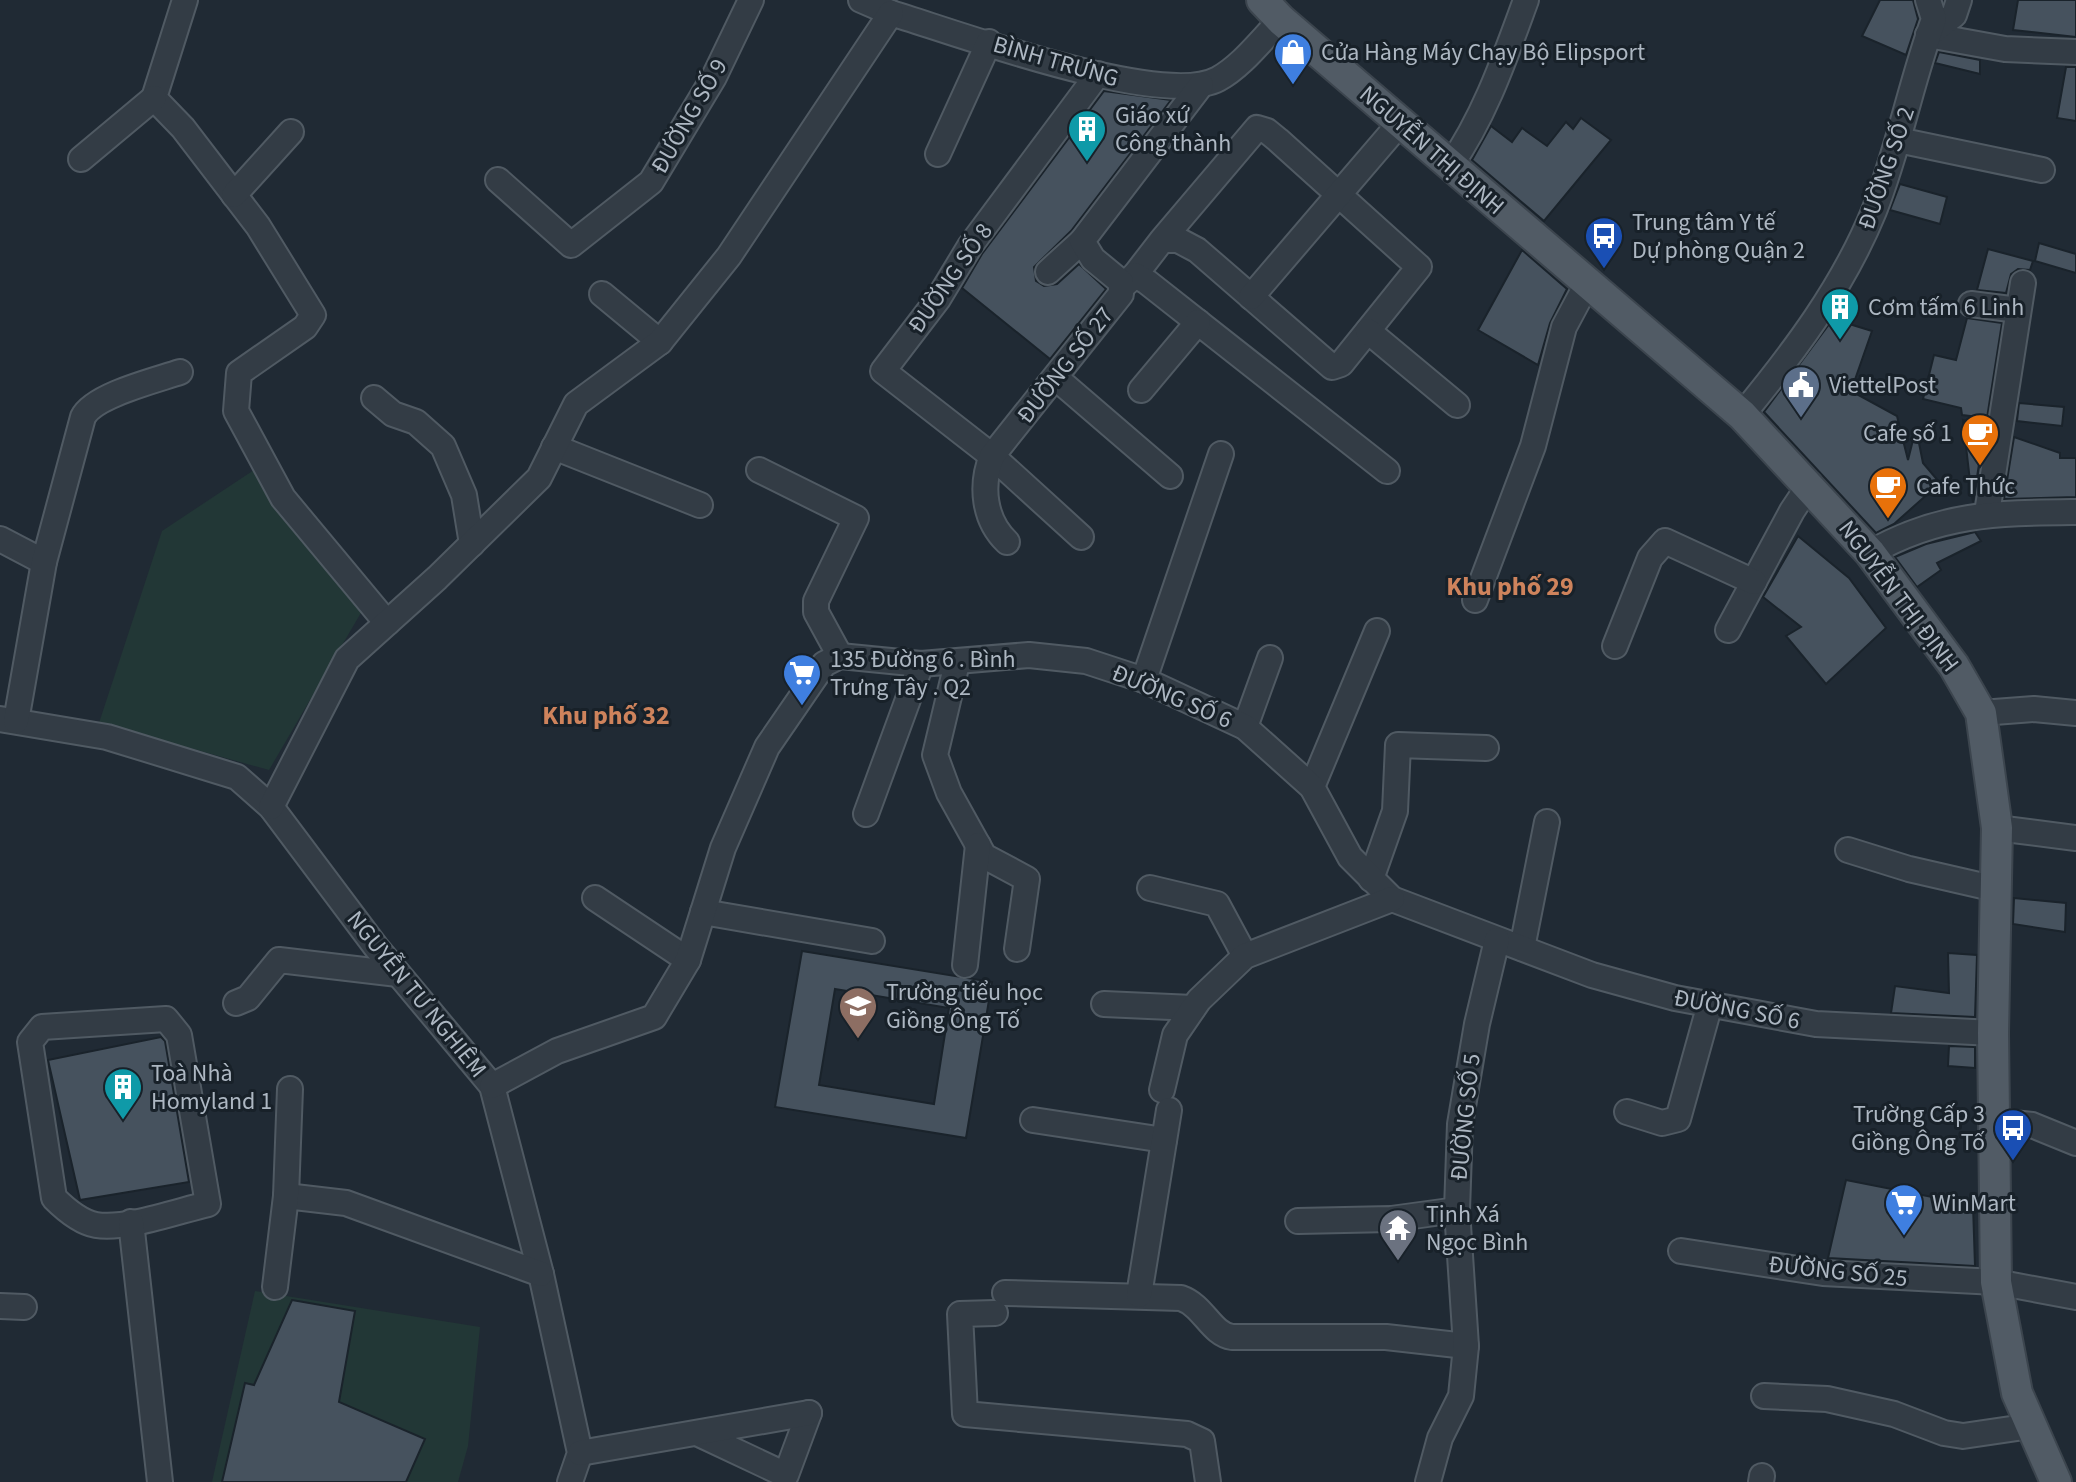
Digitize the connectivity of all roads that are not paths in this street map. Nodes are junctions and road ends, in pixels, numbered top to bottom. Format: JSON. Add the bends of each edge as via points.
{"nodes":[{"id":1,"x":185,"y":0,"type":"edge"},
{"id":2,"x":751,"y":0,"type":"edge"},
{"id":3,"x":861,"y":0,"type":"edge"},
{"id":4,"x":1526,"y":0,"type":"edge"},
{"id":5,"x":1928,"y":0,"type":"edge"},
{"id":6,"x":1959,"y":0,"type":"edge"},
{"id":7,"x":1271,"y":10,"type":"edge"},
{"id":8,"x":891,"y":13,"type":"junction"},
{"id":9,"x":1928,"y":35,"type":"junction"},
{"id":10,"x":989,"y":42,"type":"junction"},
{"id":11,"x":2076,"y":52,"type":"edge"},
{"id":12,"x":1098,"y":74,"type":"junction"},
{"id":13,"x":1201,"y":85,"type":"junction"},
{"id":14,"x":154,"y":98,"type":"junction"},
{"id":15,"x":1400,"y":123,"type":"junction"},
{"id":16,"x":291,"y":132,"type":"dead end"},
{"id":17,"x":1898,"y":140,"type":"junction"},
{"id":18,"x":938,"y":154,"type":"dead end"},
{"id":19,"x":81,"y":159,"type":"dead end"},
{"id":20,"x":1450,"y":166,"type":"junction"},
{"id":21,"x":2042,"y":170,"type":"dead end"},
{"id":22,"x":498,"y":180,"type":"dead end"},
{"id":23,"x":1339,"y":194,"type":"junction"},
{"id":24,"x":234,"y":195,"type":"junction"},
{"id":25,"x":1162,"y":240,"type":"junction"},
{"id":26,"x":1082,"y":241,"type":"junction"},
{"id":27,"x":1048,"y":272,"type":"dead end"},
{"id":28,"x":1128,"y":282,"type":"junction"},
{"id":29,"x":1588,"y":282,"type":"junction"},
{"id":30,"x":2023,"y":283,"type":"dead end"},
{"id":31,"x":602,"y":294,"type":"dead end"},
{"id":32,"x":1251,"y":297,"type":"junction"},
{"id":33,"x":1971,"y":304,"type":"dead end"},
{"id":34,"x":2018,"y":310,"type":"junction"},
{"id":35,"x":1198,"y":322,"type":"junction"},
{"id":36,"x":1368,"y":331,"type":"junction"},
{"id":37,"x":660,"y":342,"type":"junction"},
{"id":38,"x":180,"y":372,"type":"dead end"},
{"id":39,"x":1056,"y":378,"type":"junction"},
{"id":40,"x":1141,"y":390,"type":"dead end"},
{"id":41,"x":374,"y":398,"type":"dead end"},
{"id":42,"x":1457,"y":405,"type":"dead end"},
{"id":43,"x":1742,"y":415,"type":"junction"},
{"id":44,"x":554,"y":447,"type":"junction"},
{"id":45,"x":1221,"y":454,"type":"dead end"},
{"id":46,"x":992,"y":456,"type":"junction"},
{"id":47,"x":759,"y":470,"type":"dead end"},
{"id":48,"x":1387,"y":471,"type":"dead end"},
{"id":49,"x":1170,"y":476,"type":"dead end"},
{"id":50,"x":1810,"y":484,"type":"junction"},
{"id":51,"x":700,"y":505,"type":"dead end"},
{"id":52,"x":2076,"y":512,"type":"edge"},
{"id":53,"x":1987,"y":513,"type":"junction"},
{"id":54,"x":1081,"y":537,"type":"dead end"},
{"id":55,"x":0,"y":539,"type":"edge"},
{"id":56,"x":1007,"y":542,"type":"dead end"},
{"id":57,"x":472,"y":544,"type":"junction"},
{"id":58,"x":1870,"y":553,"type":"junction"},
{"id":59,"x":44,"y":562,"type":"junction"},
{"id":60,"x":1754,"y":582,"type":"junction"},
{"id":61,"x":1475,"y":600,"type":"dead end"},
{"id":62,"x":387,"y":623,"type":"junction"},
{"id":63,"x":1728,"y":630,"type":"dead end"},
{"id":64,"x":1377,"y":631,"type":"dead end"},
{"id":65,"x":1615,"y":646,"type":"dead end"},
{"id":66,"x":840,"y":656,"type":"junction"},
{"id":67,"x":1270,"y":658,"type":"dead end"},
{"id":68,"x":957,"y":663,"type":"junction"},
{"id":69,"x":921,"y":664,"type":"junction"},
{"id":70,"x":1144,"y":680,"type":"junction"},
{"id":71,"x":1981,"y":713,"type":"junction"},
{"id":72,"x":2076,"y":713,"type":"edge"},
{"id":73,"x":8,"y":720,"type":"edge"},
{"id":74,"x":1245,"y":727,"type":"junction"},
{"id":75,"x":1486,"y":748,"type":"dead end"},
{"id":76,"x":1312,"y":787,"type":"junction"},
{"id":77,"x":271,"y":807,"type":"junction"},
{"id":78,"x":866,"y":814,"type":"dead end"},
{"id":79,"x":1547,"y":822,"type":"dead end"},
{"id":80,"x":1997,"y":828,"type":"junction"},
{"id":81,"x":2076,"y":838,"type":"edge"},
{"id":82,"x":978,"y":845,"type":"junction"},
{"id":83,"x":1848,"y":850,"type":"dead end"},
{"id":84,"x":1371,"y":879,"type":"junction"},
{"id":85,"x":1150,"y":888,"type":"dead end"},
{"id":86,"x":1996,"y":889,"type":"junction"},
{"id":87,"x":595,"y":898,"type":"dead end"},
{"id":88,"x":1392,"y":899,"type":"junction"},
{"id":89,"x":703,"y":912,"type":"junction"},
{"id":90,"x":1497,"y":940,"type":"junction"},
{"id":91,"x":872,"y":941,"type":"dead end"},
{"id":92,"x":1522,"y":948,"type":"junction"},
{"id":93,"x":1017,"y":949,"type":"dead end"},
{"id":94,"x":1245,"y":956,"type":"junction"},
{"id":95,"x":688,"y":960,"type":"junction"},
{"id":96,"x":965,"y":965,"type":"dead end"},
{"id":97,"x":398,"y":974,"type":"junction"},
{"id":98,"x":236,"y":1003,"type":"dead end"},
{"id":99,"x":1104,"y":1004,"type":"dead end"},
{"id":100,"x":1710,"y":1004,"type":"junction"},
{"id":101,"x":1193,"y":1008,"type":"junction"},
{"id":102,"x":1993,"y":1033,"type":"junction"},
{"id":103,"x":492,"y":1086,"type":"junction"},
{"id":104,"x":290,"y":1089,"type":"dead end"},
{"id":105,"x":1627,"y":1112,"type":"dead end"},
{"id":106,"x":1033,"y":1120,"type":"dead end"},
{"id":107,"x":1994,"y":1121,"type":"junction"},
{"id":108,"x":1164,"y":1140,"type":"junction"},
{"id":109,"x":2076,"y":1143,"type":"edge"},
{"id":110,"x":286,"y":1196,"type":"junction"},
{"id":111,"x":1457,"y":1210,"type":"junction"},
{"id":112,"x":1298,"y":1221,"type":"dead end"},
{"id":113,"x":131,"y":1222,"type":"junction"},
{"id":114,"x":1681,"y":1251,"type":"dead end"},
{"id":115,"x":541,"y":1274,"type":"junction"},
{"id":116,"x":1996,"y":1282,"type":"junction"},
{"id":117,"x":275,"y":1287,"type":"dead end"},
{"id":118,"x":1139,"y":1295,"type":"junction"},
{"id":119,"x":2076,"y":1297,"type":"edge"},
{"id":120,"x":1466,"y":1346,"type":"junction"},
{"id":121,"x":1764,"y":1396,"type":"dead end"},
{"id":122,"x":2031,"y":1426,"type":"junction"},
{"id":123,"x":699,"y":1434,"type":"dead end"},
{"id":124,"x":580,"y":1453,"type":"junction"},
{"id":125,"x":160,"y":1482,"type":"edge"},
{"id":126,"x":570,"y":1482,"type":"edge"},
{"id":127,"x":1208,"y":1482,"type":"edge"},
{"id":128,"x":1428,"y":1482,"type":"edge"},
{"id":129,"x":2056,"y":1482,"type":"edge"}],
"edges":[{"from":1,"to":14,"type":"street"},
{"from":2,"to":22,"type":"street","name":"ĐƯỜNG SỐ 9","via":[[714,77],[651,182],[571,245]]},
{"from":3,"to":8,"type":"street","name":"BÌNH TRƯNG"},
{"from":4,"to":20,"type":"street","via":[[1485,106]]},
{"from":5,"to":9,"type":"street","via":[[1934,19]]},
{"from":6,"to":9,"type":"street","via":[[1954,15]]},
{"from":7,"to":13,"type":"street","name":"BÌNH TRƯNG","via":[[1219,79]]},
{"from":7,"to":15,"type":"main road","name":"NGUYỄN THỊ ĐỊNH"},
{"from":8,"to":10,"type":"street","name":"BÌNH TRƯNG"},
{"from":8,"to":37,"type":"street","via":[[729,256]]},
{"from":9,"to":11,"type":"street","via":[[2005,49]]},
{"from":9,"to":17,"type":"street","name":"ĐƯỜNG SỐ 2"},
{"from":10,"to":12,"type":"street","name":"BÌNH TRƯNG"},
{"from":10,"to":18,"type":"street"},
{"from":12,"to":13,"type":"street","name":"BÌNH TRƯNG","via":[[1142,85]]},
{"from":12,"to":46,"type":"street","name":"ĐƯỜNG SỐ 8","via":[[883,371]]},
{"from":13,"to":26,"type":"street"},
{"from":14,"to":19,"type":"street"},
{"from":14,"to":24,"type":"street"},
{"from":15,"to":20,"type":"main road","name":"NGUYỄN THỊ ĐỊNH"},
{"from":15,"to":23,"type":"street"},
{"from":16,"to":24,"type":"street"},
{"from":17,"to":21,"type":"street"},
{"from":17,"to":43,"type":"street","name":"ĐƯỜNG SỐ 2","via":[[1847,269],[1794,353]]},
{"from":20,"to":29,"type":"main road","name":"NGUYỄN THỊ ĐỊNH"},
{"from":23,"to":25,"type":"street","via":[[1257,128]]},
{"from":23,"to":32,"type":"street"},
{"from":23,"to":36,"type":"street","via":[[1419,267]]},
{"from":24,"to":62,"type":"street","via":[[313,315],[305,327],[239,373],[236,411],[283,498]]},
{"from":25,"to":28,"type":"street"},
{"from":25,"to":32,"type":"street","via":[[1178,240],[1197,250]]},
{"from":26,"to":27,"type":"street"},
{"from":26,"to":28,"type":"street","name":"ĐƯỜNG SỐ 27","via":[[1093,259]]},
{"from":28,"to":35,"type":"street"},
{"from":28,"to":39,"type":"street","name":"ĐƯỜNG SỐ 27"},
{"from":29,"to":43,"type":"main road","name":"NGUYỄN THỊ ĐỊNH"},
{"from":29,"to":61,"type":"street","via":[[1564,327],[1533,446]]},
{"from":30,"to":34,"type":"street"},
{"from":31,"to":37,"type":"street"},
{"from":32,"to":36,"type":"street","via":[[1332,367],[1341,364]]},
{"from":33,"to":34,"type":"street"},
{"from":34,"to":53,"type":"street"},
{"from":35,"to":40,"type":"street"},
{"from":35,"to":48,"type":"street"},
{"from":36,"to":42,"type":"street"},
{"from":37,"to":44,"type":"street","via":[[576,404]]},
{"from":38,"to":59,"type":"street","via":[[86,410]]},
{"from":39,"to":46,"type":"street","name":"ĐƯỜNG SỐ 27"},
{"from":39,"to":49,"type":"street"},
{"from":41,"to":57,"type":"street","via":[[393,414],[416,422],[443,446],[464,495]]},
{"from":43,"to":50,"type":"main road","name":"NGUYỄN THỊ ĐỊNH"},
{"from":44,"to":51,"type":"street"},
{"from":44,"to":57,"type":"street","via":[[539,478]]},
{"from":45,"to":70,"type":"street"},
{"from":46,"to":54,"type":"street"},
{"from":46,"to":56,"type":"street","via":[[986,470],[986,504],[991,524]]},
{"from":47,"to":66,"type":"street","via":[[856,518],[816,606]]},
{"from":50,"to":58,"type":"main road","name":"NGUYỄN THỊ ĐỊNH"},
{"from":50,"to":60,"type":"street"},
{"from":52,"to":53,"type":"street"},
{"from":53,"to":58,"type":"street","via":[[1906,533]]},
{"from":55,"to":59,"type":"street"},
{"from":57,"to":62,"type":"street"},
{"from":58,"to":71,"type":"main road","name":"NGUYỄN THỊ ĐỊNH","via":[[1954,666]]},
{"from":59,"to":73,"type":"street"},
{"from":60,"to":63,"type":"street"},
{"from":60,"to":65,"type":"street","via":[[1665,541],[1650,558]]},
{"from":62,"to":77,"type":"street","via":[[347,659]]},
{"from":64,"to":76,"type":"street"},
{"from":66,"to":69,"type":"street","name":"ĐƯỜNG SỐ 6"},
{"from":66,"to":89,"type":"street","via":[[824,664],[767,747],[723,848]]},
{"from":67,"to":74,"type":"street"},
{"from":68,"to":69,"type":"street","name":"ĐƯỜNG SỐ 6"},
{"from":68,"to":70,"type":"street","name":"ĐƯỜNG SỐ 6","via":[[1029,655],[1086,661]]},
{"from":68,"to":82,"type":"street","via":[[935,755]]},
{"from":69,"to":78,"type":"street"},
{"from":70,"to":74,"type":"street","name":"ĐƯỜNG SỐ 6"},
{"from":71,"to":72,"type":"street"},
{"from":71,"to":80,"type":"main road","name":"NGUYỄN THỊ ĐỊNH"},
{"from":73,"to":77,"type":"street","name":"NGUYỄN TƯ NGHIÊM","via":[[107,737],[237,777]]},
{"from":74,"to":76,"type":"street","name":"ĐƯỜNG SỐ 6"},
{"from":75,"to":84,"type":"street","via":[[1398,745],[1395,811]]},
{"from":76,"to":84,"type":"street","name":"ĐƯỜNG SỐ 6","via":[[1350,857]]},
{"from":77,"to":97,"type":"street","name":"NGUYỄN TƯ NGHIÊM"},
{"from":79,"to":92,"type":"street"},
{"from":80,"to":81,"type":"street"},
{"from":80,"to":86,"type":"main road","name":"NGUYỄN THỊ ĐỊNH"},
{"from":82,"to":93,"type":"street","via":[[984,856],[1027,879]]},
{"from":82,"to":96,"type":"street"},
{"from":83,"to":86,"type":"street"},
{"from":84,"to":88,"type":"street","name":"ĐƯỜNG SỐ 6"},
{"from":85,"to":94,"type":"street","via":[[1217,904]]},
{"from":86,"to":102,"type":"main road","name":"NGUYỄN THỊ ĐỊNH"},
{"from":87,"to":95,"type":"street"},
{"from":88,"to":90,"type":"street","name":"ĐƯỜNG SỐ 6"},
{"from":88,"to":94,"type":"street"},
{"from":89,"to":91,"type":"street"},
{"from":89,"to":95,"type":"street"},
{"from":90,"to":92,"type":"street","name":"ĐƯỜNG SỐ 6"},
{"from":90,"to":111,"type":"street","name":"ĐƯỜNG SỐ 5","via":[[1460,1124]]},
{"from":92,"to":100,"type":"street","name":"ĐƯỜNG SỐ 6","via":[[1592,975]]},
{"from":94,"to":101,"type":"street"},
{"from":95,"to":103,"type":"street","via":[[654,1017],[557,1051]]},
{"from":97,"to":98,"type":"street","via":[[279,960],[248,998]]},
{"from":97,"to":103,"type":"street","name":"NGUYỄN TƯ NGHIÊM"},
{"from":99,"to":101,"type":"street"},
{"from":100,"to":102,"type":"street","name":"ĐƯỜNG SỐ 6","via":[[1816,1024]]},
{"from":100,"to":105,"type":"street","via":[[1678,1119],[1662,1123]]},
{"from":101,"to":108,"type":"street","via":[[1175,1035]]},
{"from":102,"to":107,"type":"main road","name":"NGUYỄN THỊ ĐỊNH"},
{"from":103,"to":115,"type":"street","name":"NGUYỄN TƯ NGHIÊM"},
{"from":104,"to":110,"type":"street"},
{"from":106,"to":108,"type":"street"},
{"from":107,"to":109,"type":"street","via":[[2032,1125]]},
{"from":107,"to":116,"type":"main road","name":"NGUYỄN THỊ ĐỊNH"},
{"from":108,"to":118,"type":"street"},
{"from":110,"to":115,"type":"street","via":[[346,1203]]},
{"from":110,"to":117,"type":"street"},
{"from":111,"to":112,"type":"street","via":[[1391,1219]]},
{"from":111,"to":120,"type":"street","name":"ĐƯỜNG SỐ 5"},
{"from":113,"to":113,"type":"street","via":[[208,1204],[179,1035],[166,1019],[42,1027],[30,1042],[54,1198],[67,1212],[96,1225]]},
{"from":113,"to":125,"type":"street"},
{"from":114,"to":116,"type":"street","name":"ĐƯỜNG SỐ 25","via":[[1823,1273]]},
{"from":115,"to":124,"type":"street","name":"NGUYỄN TƯ NGHIÊM"},
{"from":116,"to":119,"type":"street","name":"ĐƯỜNG SỐ 25"},
{"from":116,"to":122,"type":"main road","name":"NGUYỄN THỊ ĐỊNH","via":[[2017,1393]]},
{"from":118,"to":120,"type":"street","via":[[1190,1301],[1224,1336],[1386,1337]]},
{"from":118,"to":127,"type":"street","via":[[1000,1303],[960,1314],[965,1414],[1187,1434],[1202,1441]]},
{"from":120,"to":128,"type":"street","name":"ĐƯỜNG SỐ 5","via":[[1461,1396],[1440,1438]]},
{"from":121,"to":122,"type":"street","via":[[1827,1399],[1963,1436]]},
{"from":122,"to":129,"type":"main road","name":"NGUYỄN THỊ ĐỊNH"},
{"from":123,"to":124,"type":"street"},
{"from":124,"to":126,"type":"street"}]}
